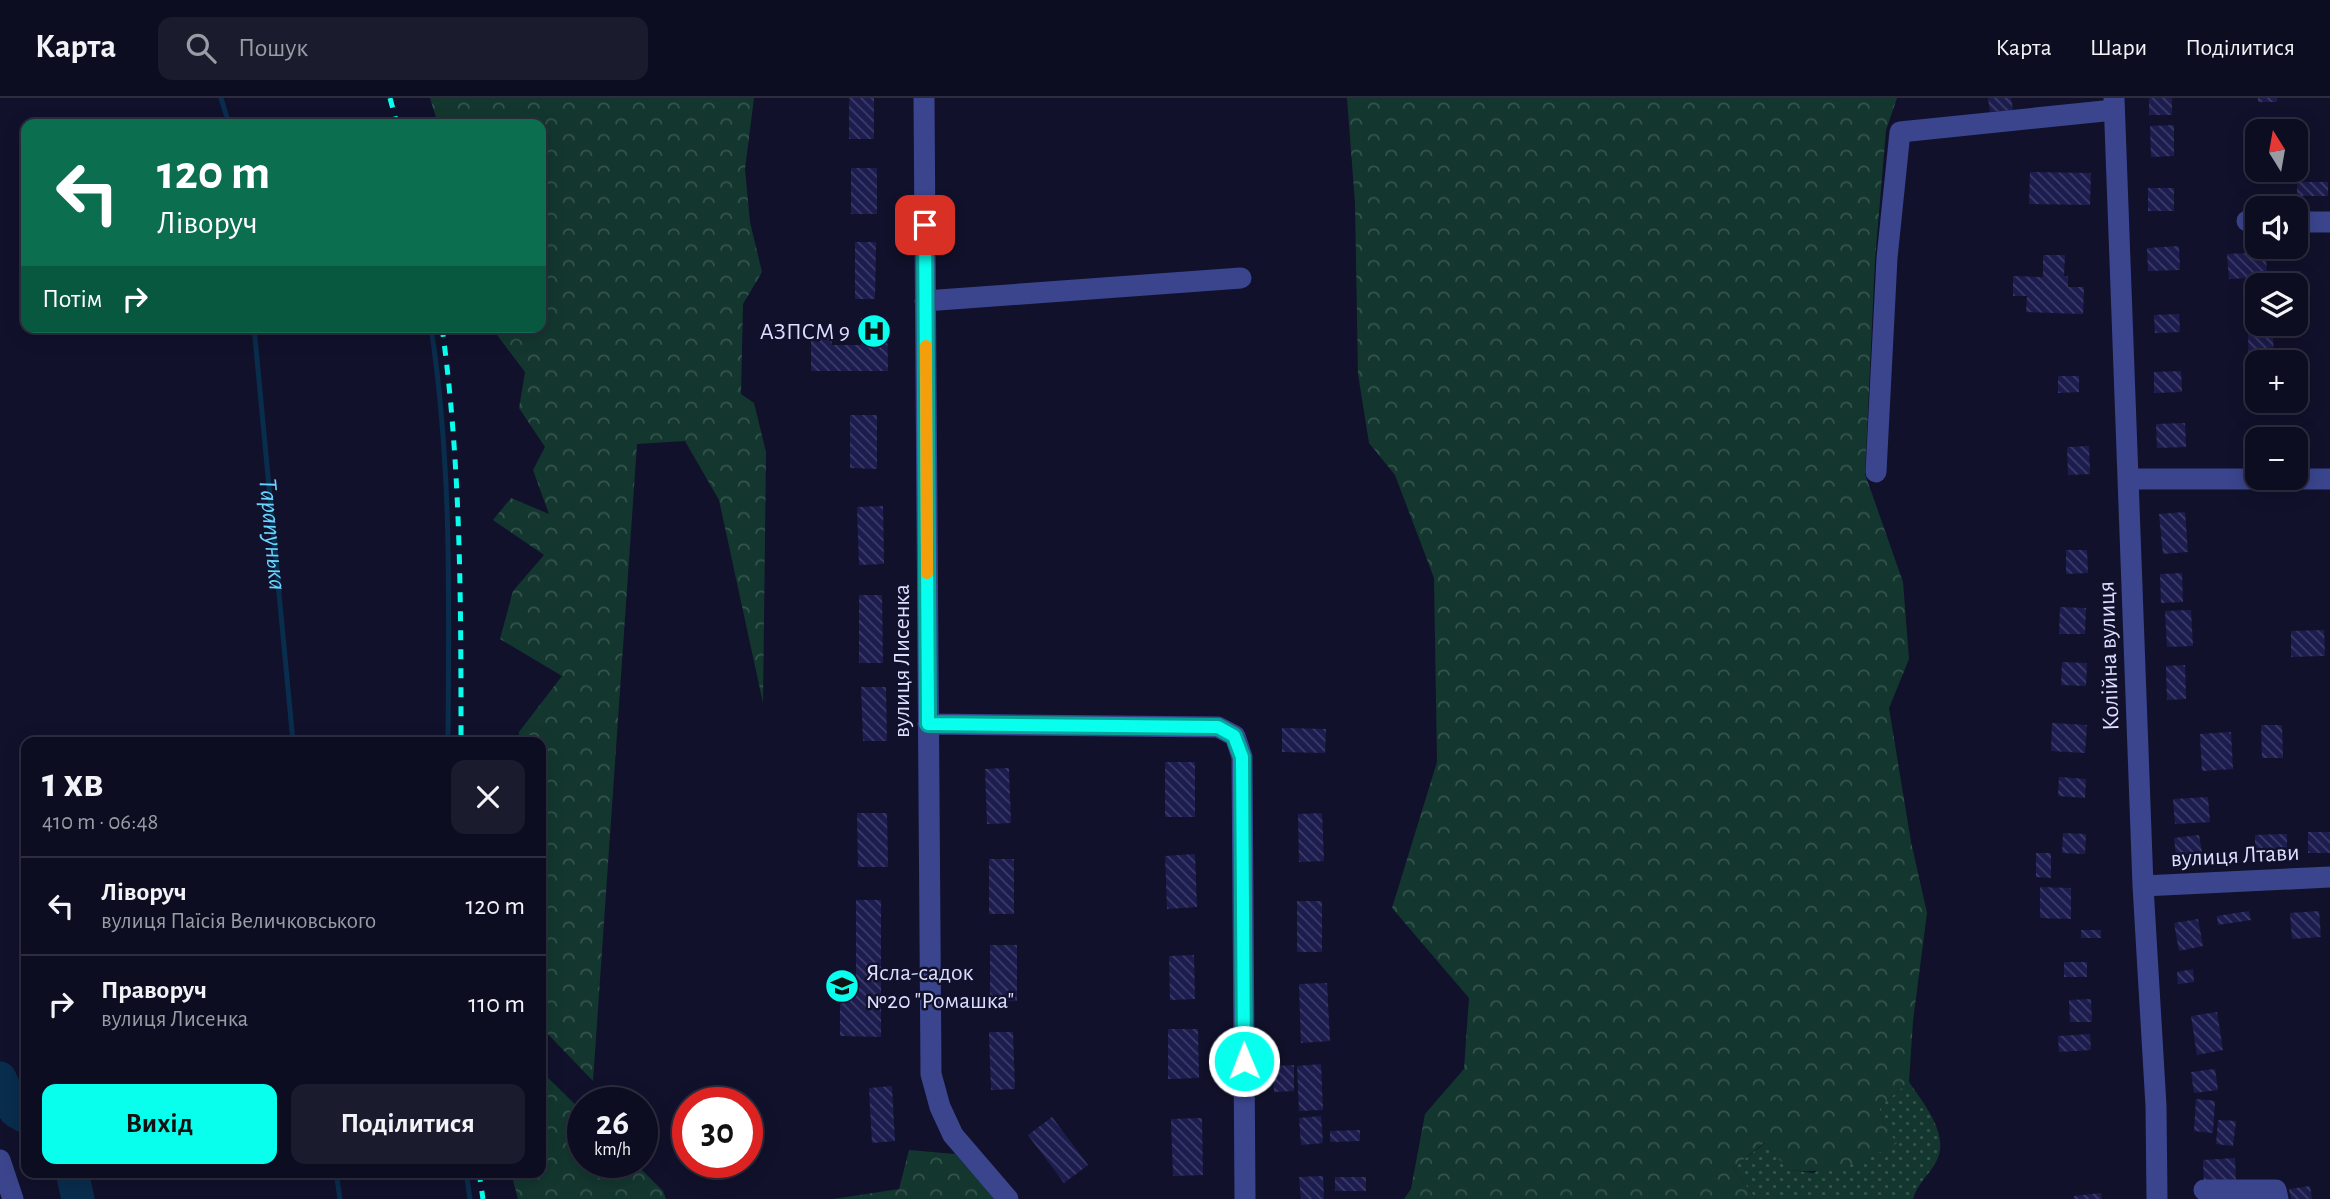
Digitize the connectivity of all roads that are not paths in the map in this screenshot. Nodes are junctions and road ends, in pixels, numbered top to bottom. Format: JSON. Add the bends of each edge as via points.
{"nodes":[{"id":1,"x":924,"y":98,"type":"edge"},
{"id":2,"x":2114,"y":104,"type":"edge"},
{"id":3,"x":2308,"y":222,"type":"edge"},
{"id":4,"x":2330,"y":222,"type":"edge"},
{"id":5,"x":1241,"y":278,"type":"dead end"},
{"id":6,"x":925,"y":302,"type":"junction"},
{"id":7,"x":1876,"y":472,"type":"dead end"},
{"id":8,"x":2330,"y":479,"type":"edge"},
{"id":9,"x":2128,"y":480,"type":"junction"},
{"id":10,"x":928,"y":724,"type":"junction"},
{"id":11,"x":2330,"y":877,"type":"edge"},
{"id":12,"x":2143,"y":886,"type":"junction"},
{"id":13,"x":0,"y":1160,"type":"edge"},
{"id":14,"x":2204,"y":1190,"type":"dead end"},
{"id":15,"x":13,"y":1199,"type":"edge"},
{"id":16,"x":1008,"y":1199,"type":"edge"},
{"id":17,"x":1245,"y":1199,"type":"edge"},
{"id":18,"x":2157,"y":1199,"type":"edge"},
{"id":19,"x":2278,"y":1199,"type":"edge"}],
"edges":[{"from":1,"to":6,"type":"street","name":"вулиця Лисенка"},
{"from":2,"to":7,"type":"street","name":"Колійна вулиця","via":[[1900,132],[1887,258]]},
{"from":2,"to":9,"type":"street","name":"Колійна вулиця"},
{"from":3,"to":4,"type":"street"},
{"from":5,"to":6,"type":"street"},
{"from":6,"to":10,"type":"street","name":"вулиця Лисенка"},
{"from":8,"to":9,"type":"street"},
{"from":9,"to":12,"type":"street","name":"Колійна вулиця"},
{"from":10,"to":16,"type":"street","name":"вулиця Лисенка","via":[[931,1074],[953,1135]]},
{"from":10,"to":17,"type":"street","via":[[1218,727],[1234,736],[1242,757]]},
{"from":11,"to":12,"type":"street","name":"вулиця Лтави"},
{"from":12,"to":18,"type":"street","name":"Колійна вулиця","via":[[2157,1106]]},
{"from":13,"to":15,"type":"street"},
{"from":14,"to":19,"type":"street","via":[[2276,1190]]}]}
